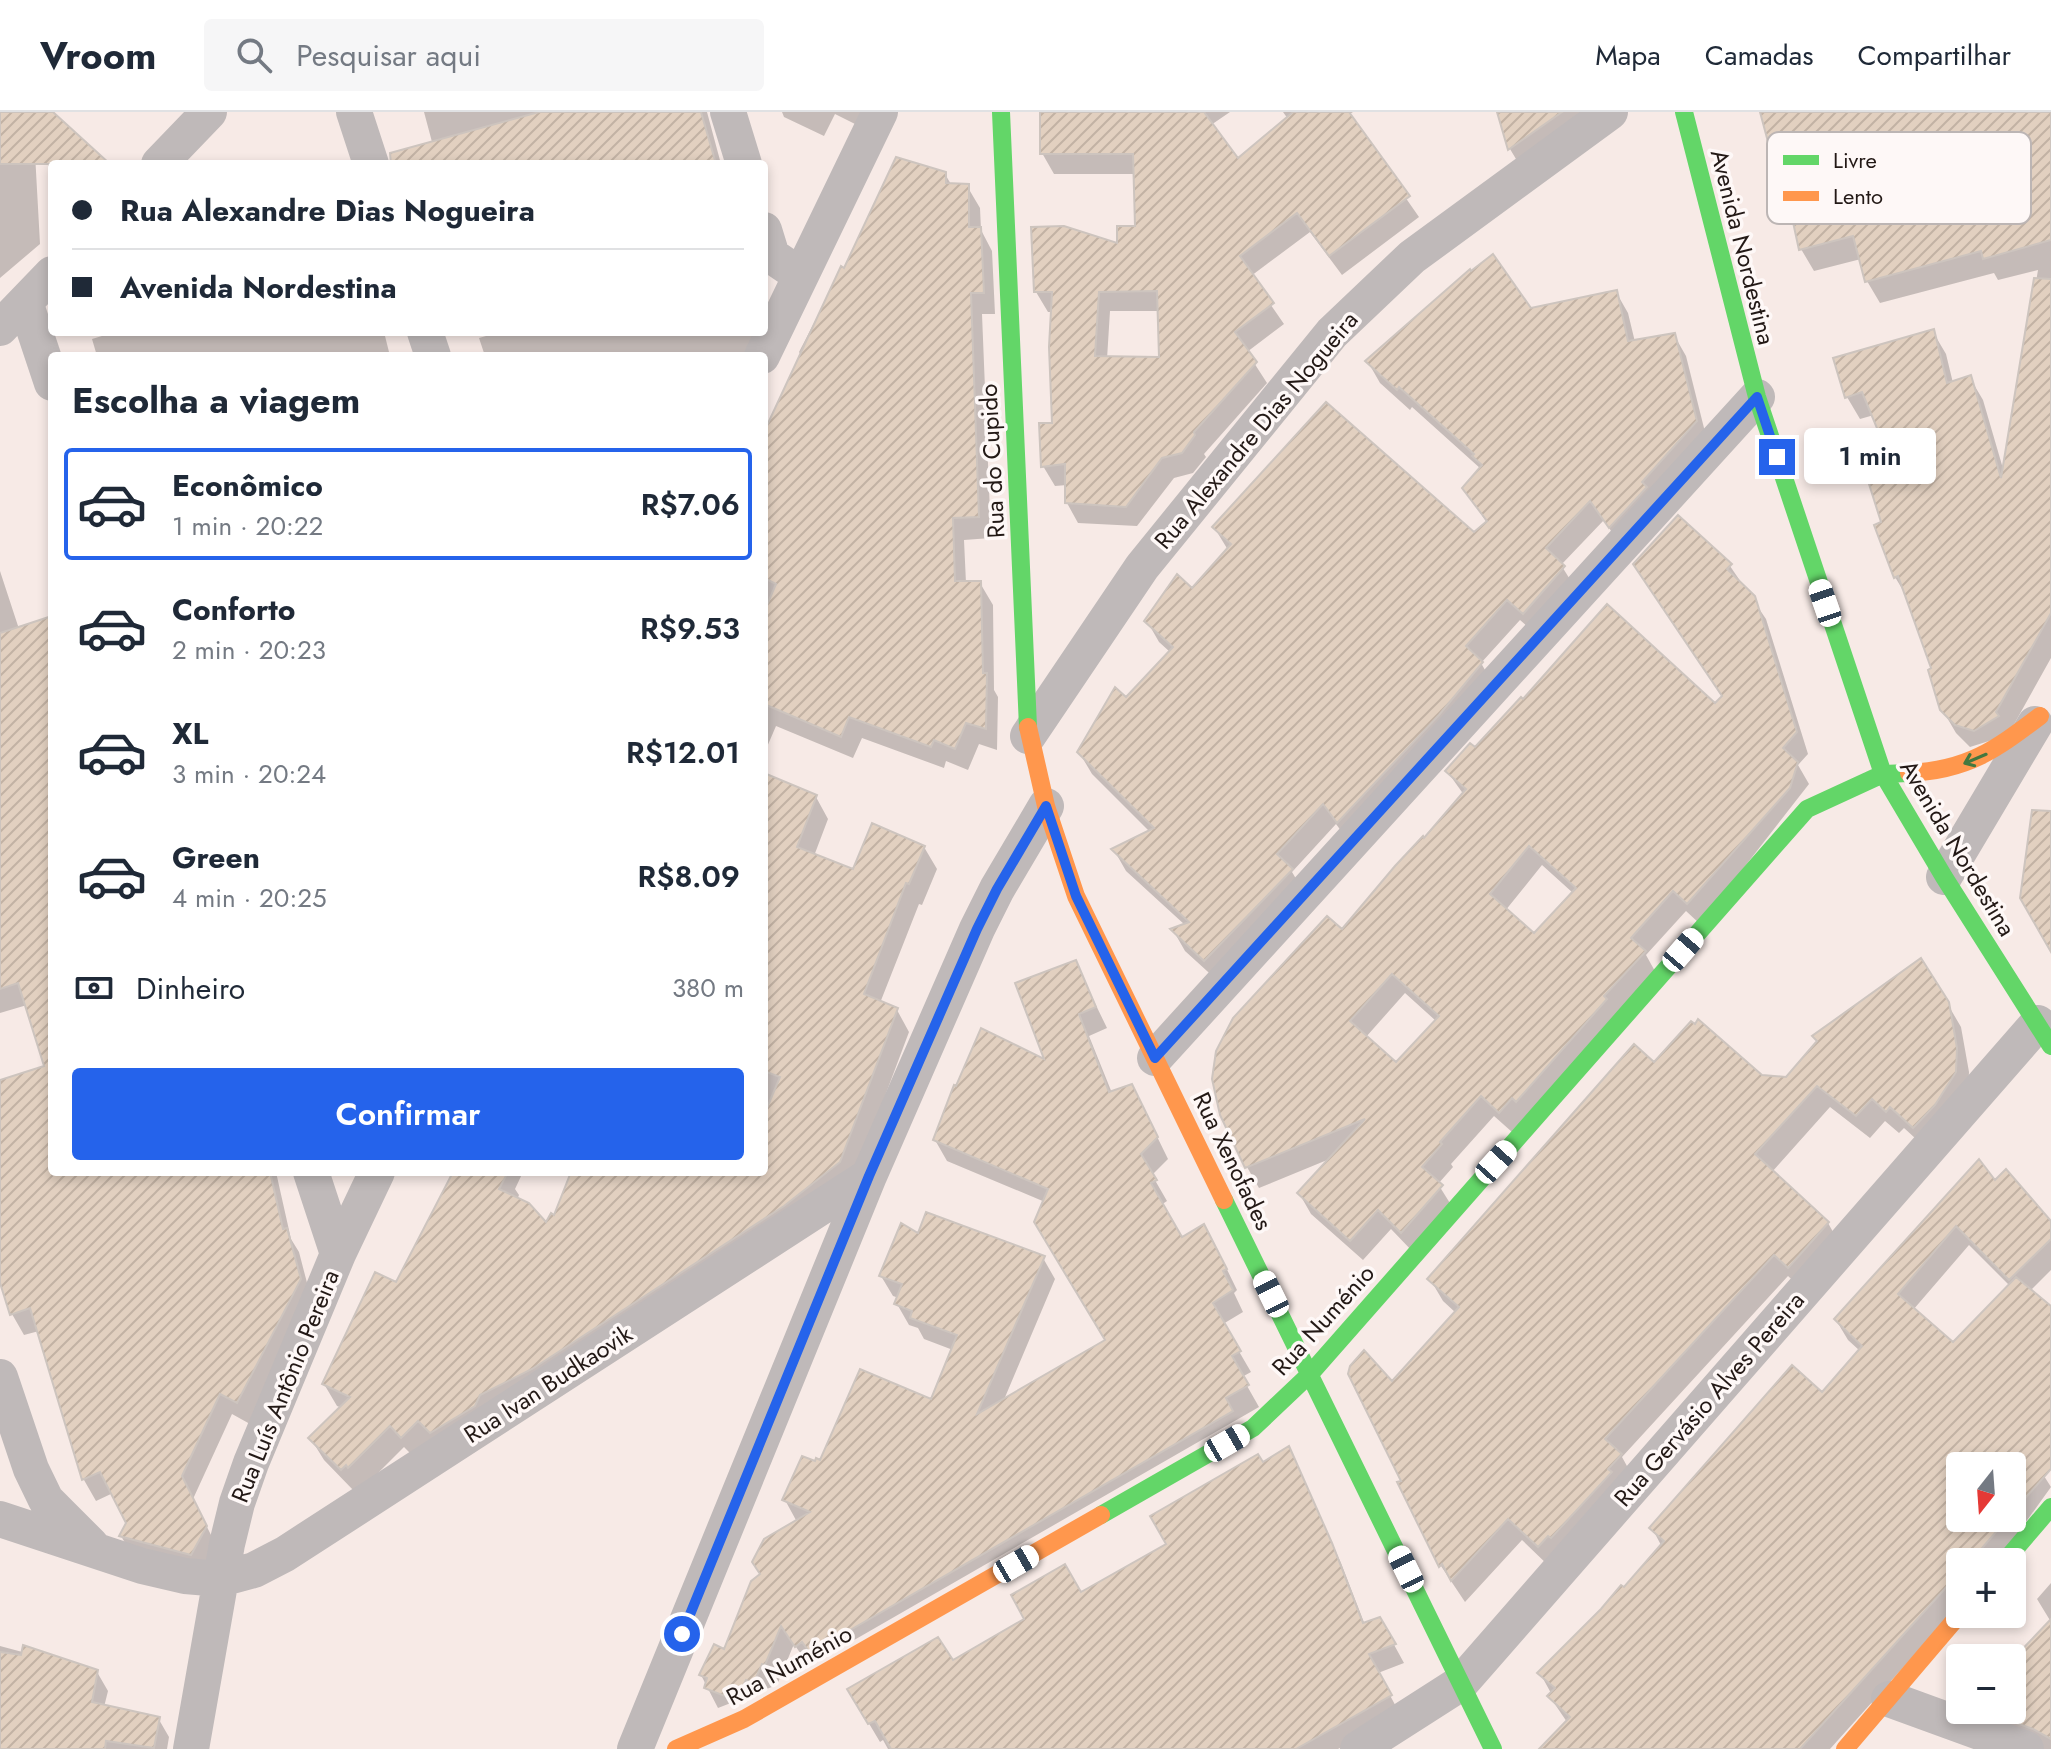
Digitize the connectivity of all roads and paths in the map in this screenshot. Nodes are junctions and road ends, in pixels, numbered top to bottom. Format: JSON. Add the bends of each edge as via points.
{"nodes":[{"id":1,"x":209,"y":112,"type":"edge"},
{"id":2,"x":354,"y":112,"type":"edge"},
{"id":3,"x":728,"y":112,"type":"edge"},
{"id":4,"x":880,"y":112,"type":"edge"},
{"id":5,"x":1001,"y":112,"type":"edge"},
{"id":6,"x":1610,"y":112,"type":"edge"},
{"id":7,"x":1684,"y":112,"type":"edge"},
{"id":8,"x":163,"y":160,"type":"edge"},
{"id":9,"x":370,"y":160,"type":"edge"},
{"id":10,"x":743,"y":160,"type":"edge"},
{"id":11,"x":768,"y":243,"type":"edge"},
{"id":12,"x":800,"y":275,"type":"junction"},
{"id":13,"x":48,"y":278,"type":"edge"},
{"id":14,"x":25,"y":302,"type":"junction"},
{"id":15,"x":0,"y":328,"type":"edge"},
{"id":16,"x":764,"y":352,"type":"edge"},
{"id":17,"x":48,"y":371,"type":"edge"},
{"id":18,"x":1757,"y":397,"type":"junction"},
{"id":19,"x":2045,"y":707,"type":"edge"},
{"id":20,"x":1028,"y":736,"type":"junction"},
{"id":21,"x":1883,"y":774,"type":"junction"},
{"id":22,"x":1046,"y":806,"type":"junction"},
{"id":23,"x":1944,"y":877,"type":"junction"},
{"id":24,"x":2044,"y":1034,"type":"edge"},
{"id":25,"x":1155,"y":1058,"type":"junction"},
{"id":26,"x":312,"y":1176,"type":"edge"},
{"id":27,"x":375,"y":1176,"type":"edge"},
{"id":28,"x":869,"y":1176,"type":"junction"},
{"id":29,"x":338,"y":1254,"type":"junction"},
{"id":30,"x":1310,"y":1374,"type":"junction"},
{"id":31,"x":0,"y":1377,"type":"edge"},
{"id":32,"x":2051,"y":1507,"type":"edge"},
{"id":33,"x":0,"y":1519,"type":"edge"},
{"id":34,"x":2016,"y":1548,"type":"edge"},
{"id":35,"x":98,"y":1552,"type":"junction"},
{"id":36,"x":221,"y":1579,"type":"junction"},
{"id":37,"x":1948,"y":1628,"type":"edge"},
{"id":38,"x":1461,"y":1683,"type":"junction"},
{"id":39,"x":1889,"y":1699,"type":"junction"},
{"id":40,"x":191,"y":1749,"type":"edge"},
{"id":41,"x":635,"y":1749,"type":"edge"},
{"id":42,"x":676,"y":1749,"type":"edge"},
{"id":43,"x":1358,"y":1749,"type":"edge"},
{"id":44,"x":1493,"y":1749,"type":"edge"},
{"id":45,"x":1845,"y":1749,"type":"edge"},
{"id":46,"x":2026,"y":1749,"type":"edge"}],
"edges":[{"from":1,"to":8,"type":"street"},
{"from":2,"to":9,"type":"street"},
{"from":3,"to":10,"type":"street"},
{"from":4,"to":12,"type":"street"},
{"from":5,"to":20,"type":"street","name":"Rua do Cupido"},
{"from":6,"to":20,"type":"street","name":"Rua Alexandre Dias Nogueira","via":[[1412,257],[1332,333],[1142,567]]},
{"from":7,"to":18,"type":"street","name":"Avenida Nordestina"},
{"from":11,"to":12,"type":"street","via":[[772,256]]},
{"from":12,"to":16,"type":"street"},
{"from":13,"to":14,"type":"street"},
{"from":14,"to":15,"type":"street"},
{"from":14,"to":17,"type":"street"},
{"from":18,"to":21,"type":"street","name":"Avenida Nordestina"},
{"from":18,"to":25,"type":"street"},
{"from":19,"to":21,"type":"street","one_way":true,"via":[[1995,750],[1959,765]]},
{"from":19,"to":23,"type":"street"},
{"from":20,"to":22,"type":"street","name":"Rua do Cupido"},
{"from":21,"to":23,"type":"street","name":"Avenida Nordestina"},
{"from":21,"to":30,"type":"street","name":"Rua Numénio","via":[[1807,809]]},
{"from":22,"to":25,"type":"street","name":"Rua Xenofades","via":[[1076,896]]},
{"from":22,"to":28,"type":"street","via":[[977,929]]},
{"from":23,"to":24,"type":"street","name":"Avenida Nordestina"},
{"from":24,"to":38,"type":"street","name":"Rua Gervásio Alves Pereira"},
{"from":25,"to":30,"type":"street","name":"Rua Xenofades"},
{"from":26,"to":29,"type":"street"},
{"from":27,"to":29,"type":"street","name":"Rua Luís Antônio Pereira"},
{"from":28,"to":36,"type":"street","name":"Rua Ivan Budkaovik","via":[[285,1554]]},
{"from":28,"to":41,"type":"street"},
{"from":29,"to":36,"type":"street","name":"Rua Luís Antônio Pereira","via":[[251,1463]]},
{"from":30,"to":38,"type":"street","name":"Rua Xenofades"},
{"from":30,"to":42,"type":"street","name":"Rua Numénio","via":[[1253,1428],[744,1719]]},
{"from":31,"to":35,"type":"street","via":[[46,1500]]},
{"from":32,"to":34,"type":"street"},
{"from":33,"to":35,"type":"street"},
{"from":35,"to":36,"type":"street","via":[[185,1576]]},
{"from":36,"to":40,"type":"street","name":"Rua Luís Antônio Pereira"},
{"from":37,"to":39,"type":"street"},
{"from":38,"to":43,"type":"street","name":"Rua Gervásio Alves Pereira"},
{"from":38,"to":44,"type":"street","name":"Rua Xenofades"},
{"from":39,"to":45,"type":"street"},
{"from":39,"to":46,"type":"street"}]}
